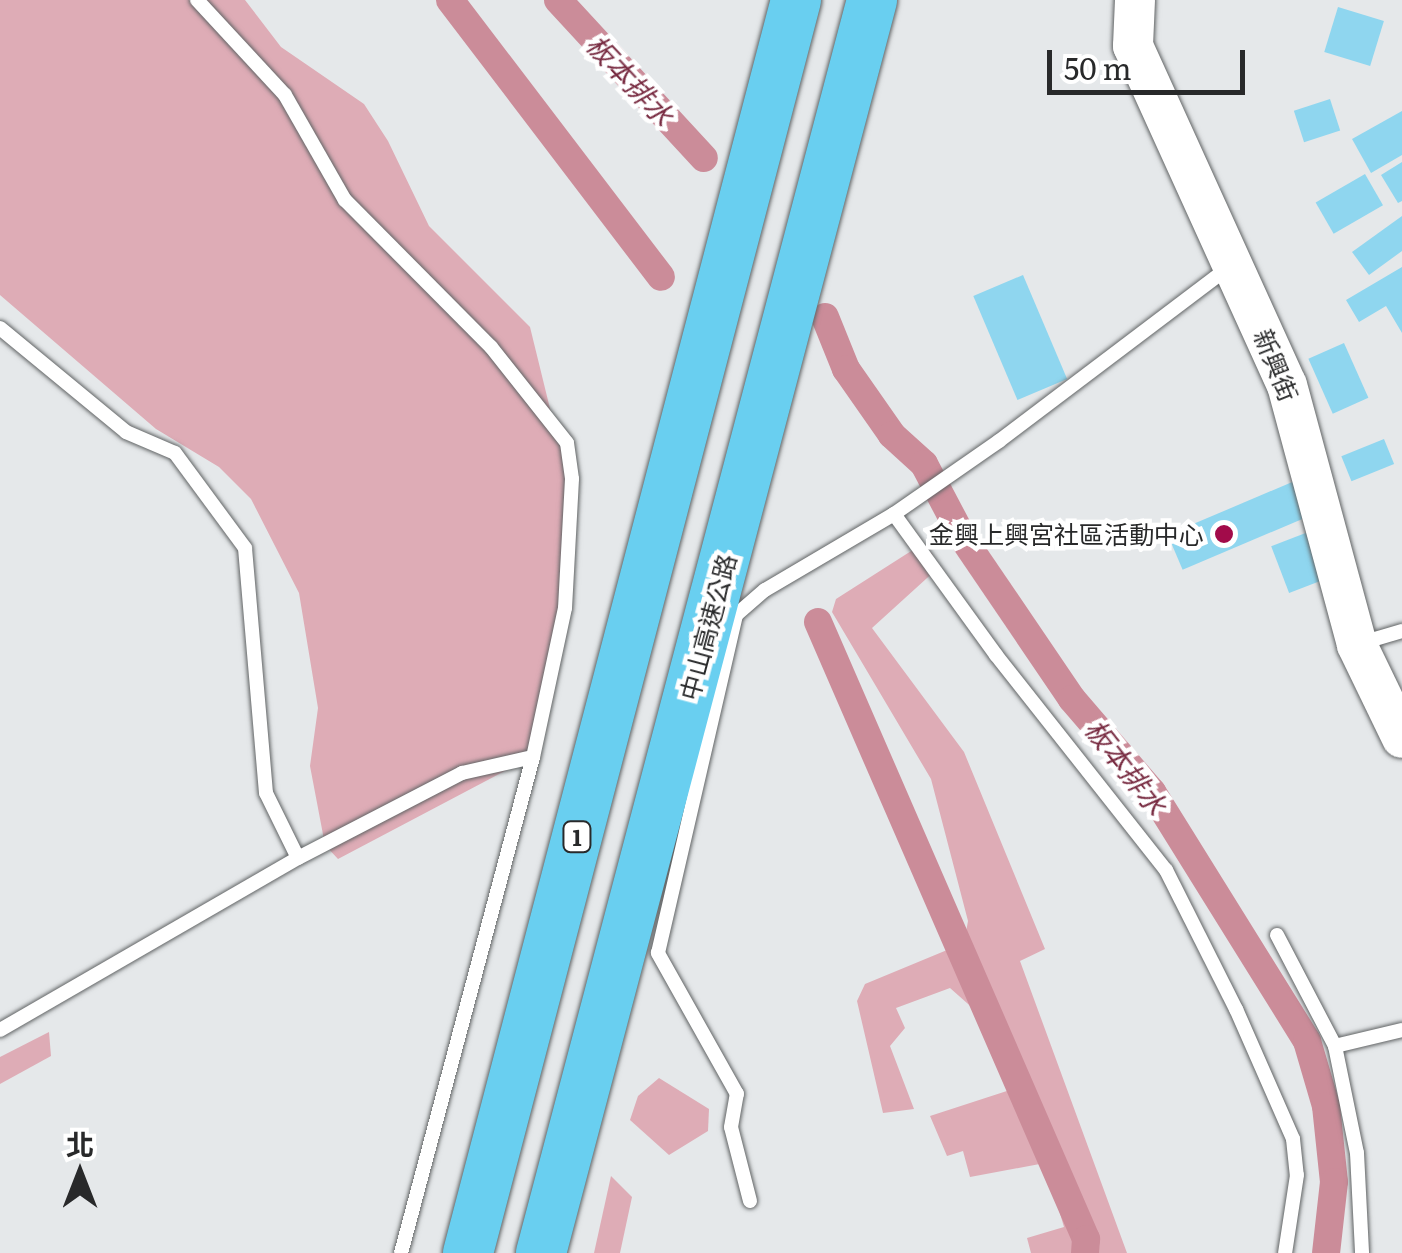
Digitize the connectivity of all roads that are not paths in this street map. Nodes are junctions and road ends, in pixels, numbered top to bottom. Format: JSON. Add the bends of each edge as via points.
{"nodes":[{"id":1,"x":197,"y":0,"type":"edge"},
{"id":2,"x":796,"y":0,"type":"edge"},
{"id":3,"x":872,"y":0,"type":"edge"},
{"id":4,"x":1135,"y":0,"type":"edge"},
{"id":5,"x":1234,"y":263,"type":"junction"},
{"id":6,"x":0,"y":328,"type":"edge"},
{"id":7,"x":894,"y":514,"type":"junction"},
{"id":8,"x":1402,"y":630,"type":"edge"},
{"id":9,"x":1357,"y":644,"type":"junction"},
{"id":10,"x":1402,"y":738,"type":"edge"},
{"id":11,"x":533,"y":757,"type":"junction"},
{"id":12,"x":298,"y":858,"type":"junction"},
{"id":13,"x":1277,"y":935,"type":"dead end"},
{"id":14,"x":0,"y":1030,"type":"edge"},
{"id":15,"x":1402,"y":1030,"type":"edge"},
{"id":16,"x":1336,"y":1046,"type":"junction"},
{"id":17,"x":750,"y":1200,"type":"dead end"},
{"id":18,"x":400,"y":1253,"type":"edge"},
{"id":19,"x":468,"y":1253,"type":"edge"},
{"id":20,"x":542,"y":1253,"type":"edge"},
{"id":21,"x":1285,"y":1253,"type":"edge"},
{"id":22,"x":1362,"y":1253,"type":"edge"}],
"edges":[{"from":1,"to":11,"type":"lane","via":[[285,95],[345,200],[491,347],[567,443],[572,478],[565,608]]},
{"from":2,"to":19,"type":"highway","number":"1"},
{"from":3,"to":20,"type":"highway","name":"中山高速公路"},
{"from":4,"to":5,"type":"street","name":"新興街","via":[[1133,46]]},
{"from":5,"to":7,"type":"lane"},
{"from":5,"to":9,"type":"street","name":"新興街","via":[[1287,385]]},
{"from":6,"to":12,"type":"lane","via":[[126,432],[174,453],[245,548],[266,793]]},
{"from":7,"to":17,"type":"lane","via":[[765,590],[736,615],[658,953],[738,1094],[730,1126]]},
{"from":7,"to":21,"type":"lane","via":[[1166,870],[1293,1139],[1297,1175]]},
{"from":8,"to":9,"type":"lane"},
{"from":9,"to":10,"type":"street","name":"新興街"},
{"from":11,"to":12,"type":"lane","via":[[462,773]]},
{"from":11,"to":18,"type":"lane"},
{"from":12,"to":14,"type":"lane"},
{"from":13,"to":16,"type":"lane"},
{"from":15,"to":16,"type":"lane"},
{"from":16,"to":22,"type":"lane","via":[[1357,1154]]}]}
